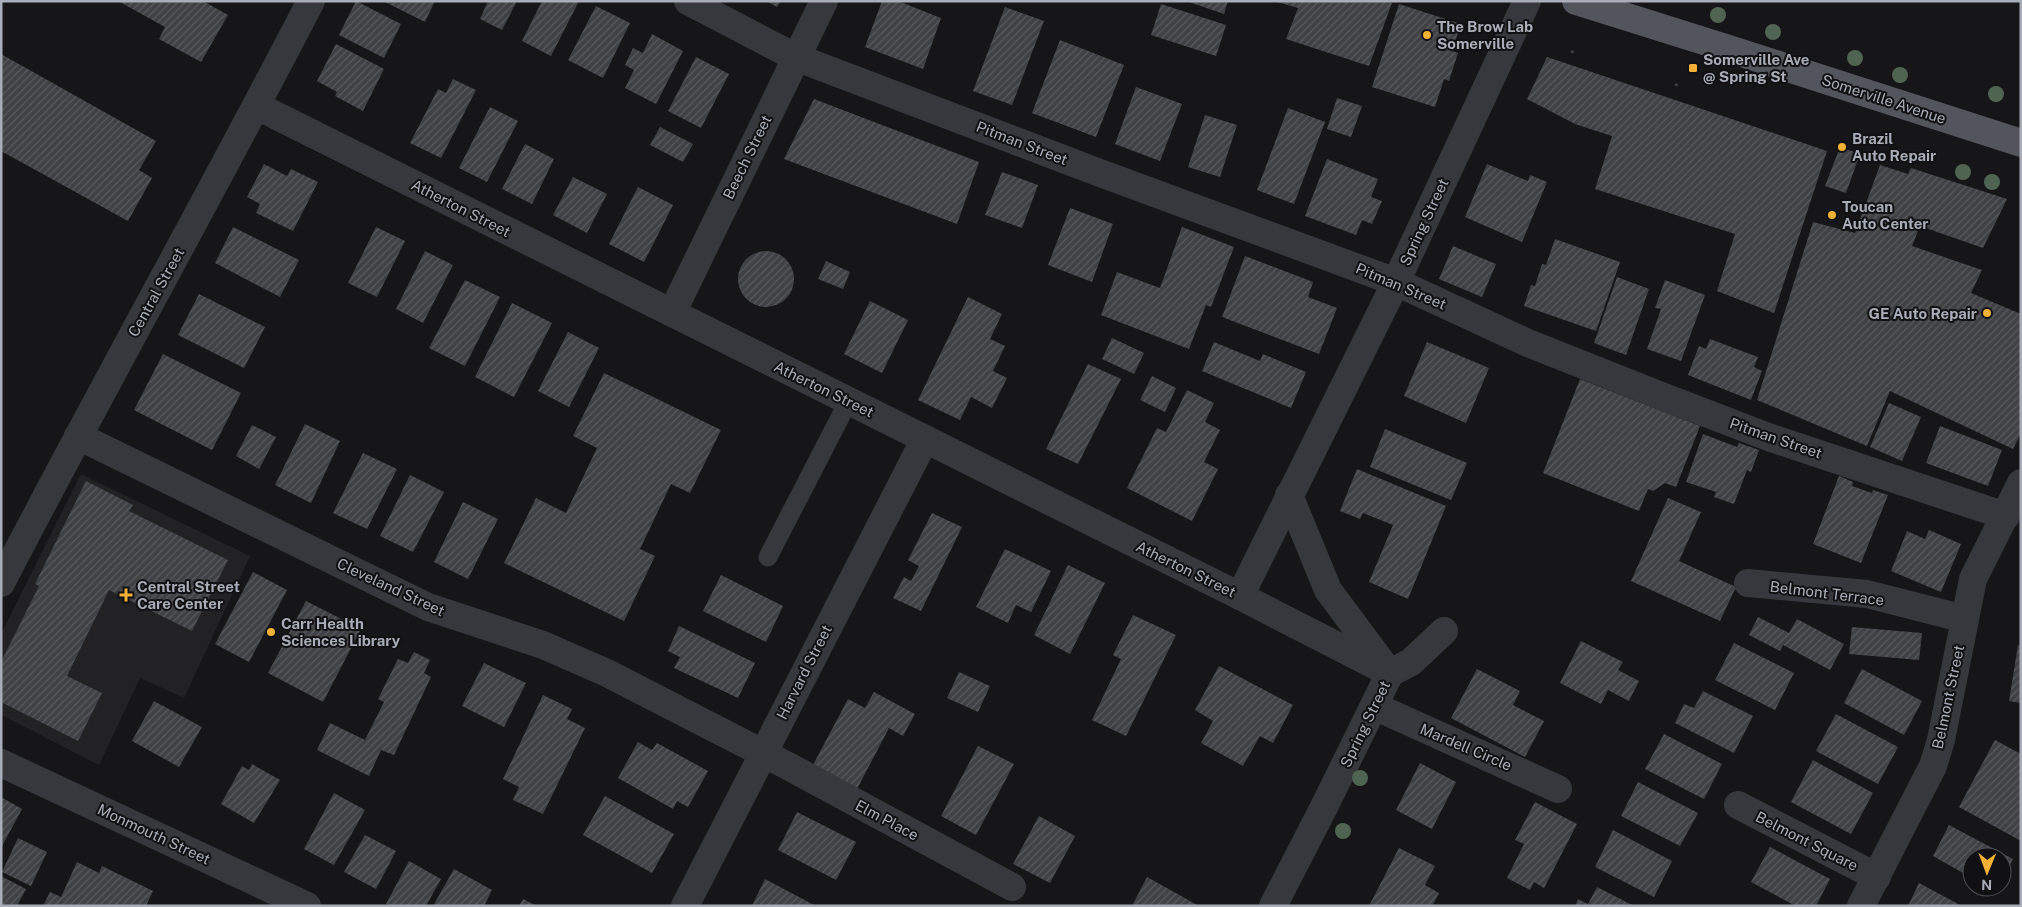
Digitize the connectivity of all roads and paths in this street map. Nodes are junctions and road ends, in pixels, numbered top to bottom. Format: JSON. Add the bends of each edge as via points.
{"nodes":[{"id":1,"x":311,"y":1,"type":"edge"},
{"id":2,"x":688,"y":1,"type":"edge"},
{"id":3,"x":824,"y":1,"type":"edge"},
{"id":4,"x":1527,"y":1,"type":"edge"},
{"id":5,"x":1576,"y":1,"type":"edge"},
{"id":6,"x":1633,"y":10,"type":"edge"},
{"id":7,"x":1573,"y":48,"type":"dead end"},
{"id":8,"x":1572,"y":53,"type":"dead end"},
{"id":9,"x":795,"y":57,"type":"junction"},
{"id":10,"x":257,"y":106,"type":"junction"},
{"id":11,"x":2021,"y":143,"type":"edge"},
{"id":12,"x":1396,"y":282,"type":"junction"},
{"id":13,"x":672,"y":313,"type":"junction"},
{"id":14,"x":848,"y":402,"type":"junction"},
{"id":15,"x":78,"y":436,"type":"junction"},
{"id":16,"x":925,"y":439,"type":"junction"},
{"id":17,"x":2021,"y":483,"type":"edge"},
{"id":18,"x":1289,"y":495,"type":"junction"},
{"id":19,"x":2006,"y":516,"type":"junction"},
{"id":20,"x":768,"y":557,"type":"dead end"},
{"id":21,"x":1,"y":583,"type":"edge"},
{"id":22,"x":1748,"y":583,"type":"dead end"},
{"id":23,"x":1240,"y":596,"type":"junction"},
{"id":24,"x":1964,"y":619,"type":"junction"},
{"id":25,"x":1444,"y":631,"type":"dead end"},
{"id":26,"x":1390,"y":673,"type":"junction"},
{"id":27,"x":1374,"y":706,"type":"junction"},
{"id":28,"x":762,"y":753,"type":"junction"},
{"id":29,"x":1,"y":763,"type":"edge"},
{"id":30,"x":1558,"y":788,"type":"dead end"},
{"id":31,"x":1738,"y":805,"type":"dead end"},
{"id":32,"x":1877,"y":877,"type":"junction"},
{"id":33,"x":1012,"y":887,"type":"dead end"},
{"id":34,"x":307,"y":906,"type":"edge"},
{"id":35,"x":685,"y":906,"type":"edge"},
{"id":36,"x":1273,"y":906,"type":"edge"},
{"id":37,"x":1861,"y":906,"type":"edge"}],
"edges":[{"from":1,"to":10,"type":"street","name":"Central Street"},
{"from":2,"to":9,"type":"street","name":"Pitman Street"},
{"from":3,"to":9,"type":"street","name":"Beech Street"},
{"from":4,"to":12,"type":"street","name":"Spring Street"},
{"from":5,"to":6,"type":"main road","name":"Somerville Avenue"},
{"from":6,"to":11,"type":"main road","name":"Somerville Avenue","via":[[1726,48]]},
{"from":7,"to":8,"type":"path"},
{"from":9,"to":12,"type":"street","name":"Pitman Street"},
{"from":9,"to":13,"type":"street","name":"Beech Street"},
{"from":10,"to":13,"type":"street","name":"Atherton Street"},
{"from":10,"to":15,"type":"street","name":"Central Street"},
{"from":12,"to":18,"type":"street","name":"Spring Street"},
{"from":12,"to":19,"type":"street","name":"Pitman Street","via":[[1528,343],[1682,404],[1771,438]]},
{"from":13,"to":14,"type":"street","name":"Atherton Street"},
{"from":14,"to":16,"type":"street","name":"Atherton Street"},
{"from":14,"to":20,"type":"lane"},
{"from":15,"to":21,"type":"street","name":"Central Street"},
{"from":15,"to":28,"type":"street","name":"Cleveland Street","via":[[428,607],[543,645],[607,673]]},
{"from":16,"to":23,"type":"street","name":"Atherton Street"},
{"from":16,"to":28,"type":"street","name":"Harvard Street"},
{"from":17,"to":19,"type":"street","name":"Belmont Street"},
{"from":18,"to":23,"type":"street","name":"Spring Street"},
{"from":18,"to":26,"type":"street","name":"Spring Street","via":[[1328,590]]},
{"from":19,"to":24,"type":"street","name":"Belmont Street","via":[[1974,579]]},
{"from":22,"to":24,"type":"street","name":"Belmont Terrace","via":[[1867,594]]},
{"from":23,"to":26,"type":"street","name":"Atherton Street"},
{"from":24,"to":32,"type":"street","name":"Belmont Street","via":[[1933,766]]},
{"from":25,"to":26,"type":"street","via":[[1411,662]]},
{"from":26,"to":27,"type":"street","name":"Spring Street"},
{"from":27,"to":30,"type":"street","name":"Mardell Circle"},
{"from":27,"to":36,"type":"street","name":"Spring Street"},
{"from":28,"to":33,"type":"street","name":"Elm Place"},
{"from":28,"to":35,"type":"street","name":"Harvard Street"},
{"from":29,"to":34,"type":"street","name":"Monmouth Street"},
{"from":31,"to":32,"type":"street","name":"Belmont Square"},
{"from":32,"to":37,"type":"street","name":"Belmont Street"}]}
